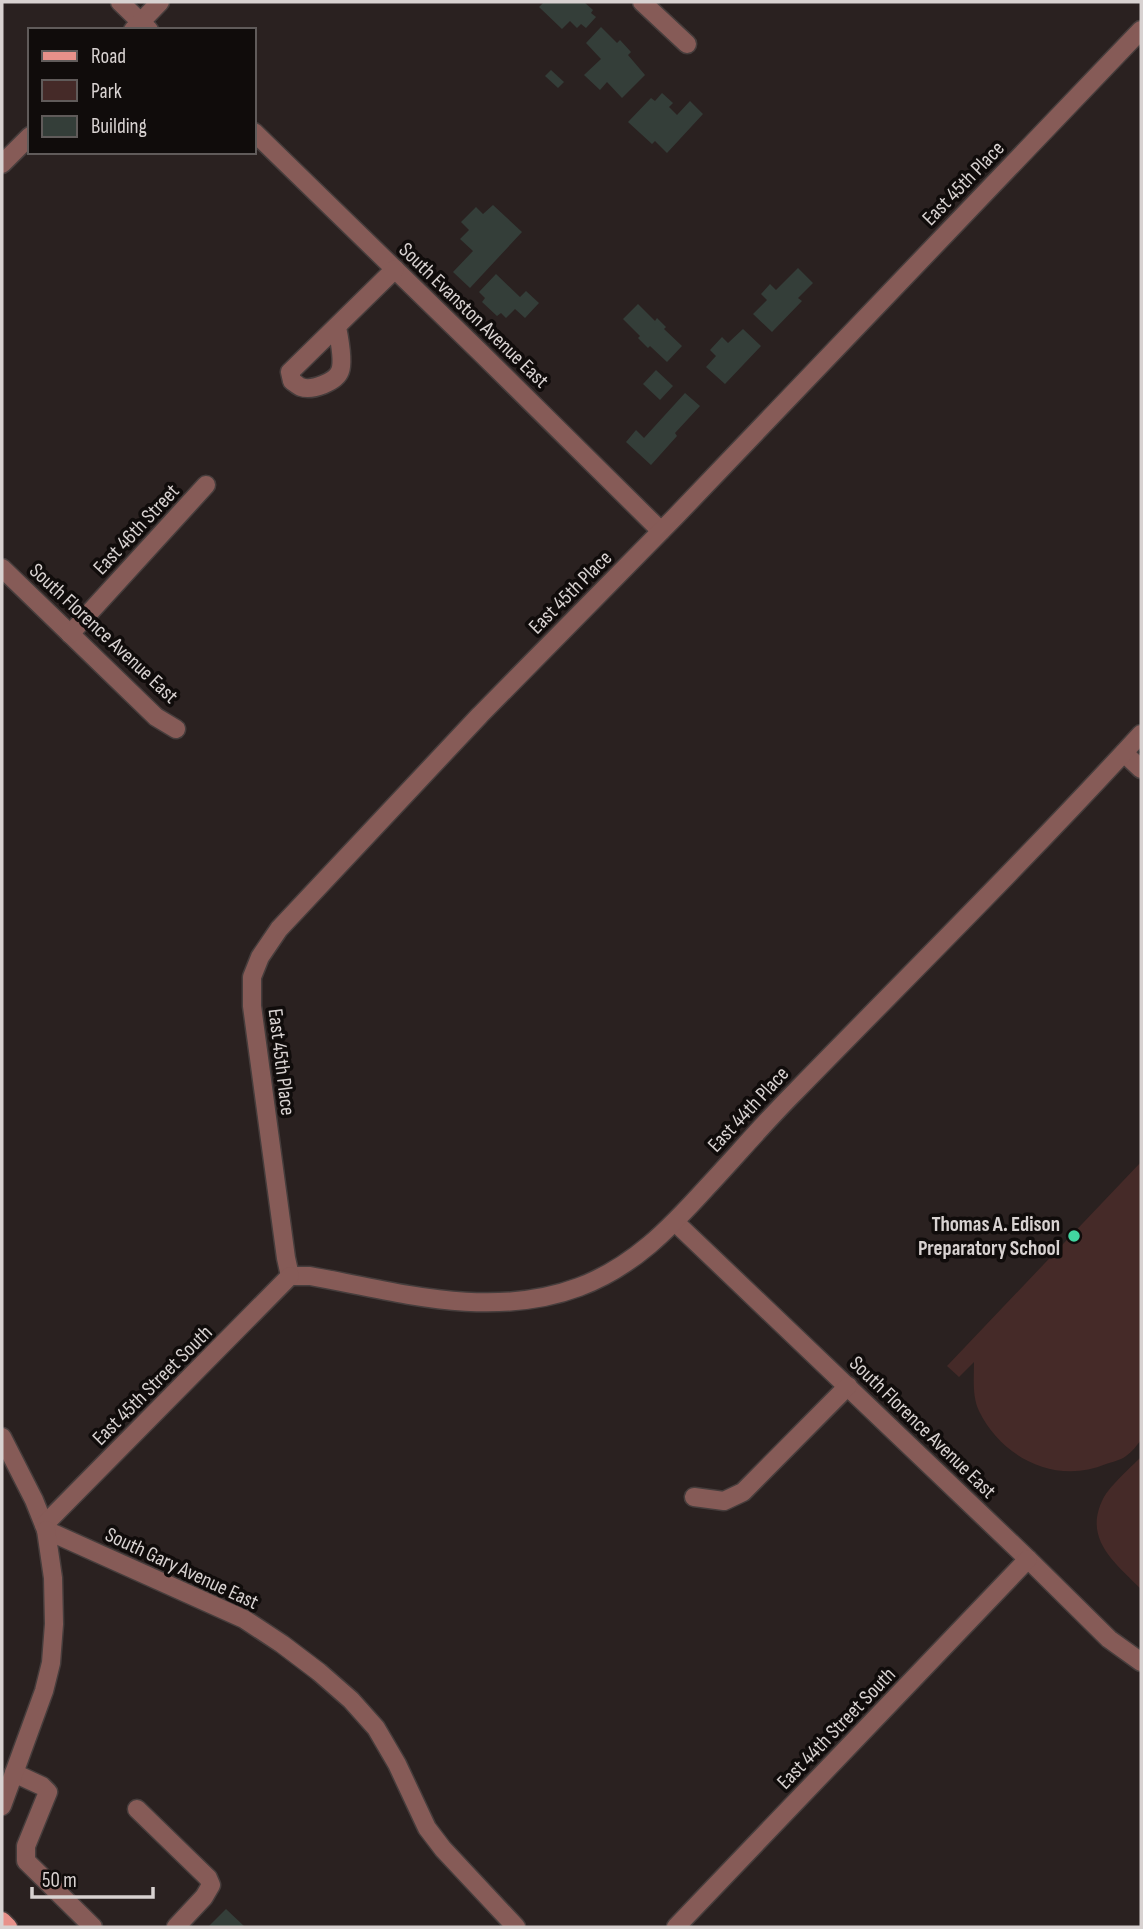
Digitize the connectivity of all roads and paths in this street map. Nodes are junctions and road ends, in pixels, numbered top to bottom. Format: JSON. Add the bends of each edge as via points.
{"nodes":[{"id":1,"x":120,"y":2,"type":"edge"},
{"id":2,"x":160,"y":2,"type":"edge"},
{"id":3,"x":642,"y":2,"type":"edge"},
{"id":4,"x":141,"y":27,"type":"edge"},
{"id":5,"x":1141,"y":30,"type":"edge"},
{"id":6,"x":687,"y":44,"type":"dead end"},
{"id":7,"x":256,"y":134,"type":"edge"},
{"id":8,"x":28,"y":138,"type":"edge"},
{"id":9,"x":2,"y":164,"type":"edge"},
{"id":10,"x":395,"y":269,"type":"junction"},
{"id":11,"x":337,"y":327,"type":"dead end"},
{"id":12,"x":206,"y":485,"type":"dead end"},
{"id":13,"x":661,"y":531,"type":"junction"},
{"id":14,"x":2,"y":568,"type":"edge"},
{"id":15,"x":70,"y":634,"type":"junction"},
{"id":16,"x":176,"y":729,"type":"dead end"},
{"id":17,"x":1141,"y":734,"type":"edge"},
{"id":18,"x":1124,"y":753,"type":"junction"},
{"id":19,"x":1141,"y":769,"type":"edge"},
{"id":20,"x":675,"y":1222,"type":"junction"},
{"id":21,"x":290,"y":1276,"type":"junction"},
{"id":22,"x":848,"y":1386,"type":"junction"},
{"id":23,"x":2,"y":1437,"type":"edge"},
{"id":24,"x":694,"y":1497,"type":"dead end"},
{"id":25,"x":45,"y":1528,"type":"junction"},
{"id":26,"x":1028,"y":1559,"type":"junction"},
{"id":27,"x":1141,"y":1662,"type":"edge"},
{"id":28,"x":14,"y":1773,"type":"junction"},
{"id":29,"x":2,"y":1806,"type":"edge"},
{"id":30,"x":137,"y":1809,"type":"dead end"},
{"id":31,"x":2,"y":1921,"type":"edge"},
{"id":32,"x":8,"y":1927,"type":"edge"},
{"id":33,"x":93,"y":1927,"type":"edge"},
{"id":34,"x":176,"y":1927,"type":"edge"},
{"id":35,"x":516,"y":1927,"type":"edge"},
{"id":36,"x":676,"y":1927,"type":"edge"}],
"edges":[{"from":1,"to":4,"type":"street"},
{"from":2,"to":4,"type":"street"},
{"from":3,"to":6,"type":"street"},
{"from":5,"to":13,"type":"street","name":"East 45th Place"},
{"from":7,"to":10,"type":"street","name":"South Evanston Avenue East"},
{"from":8,"to":9,"type":"street"},
{"from":10,"to":11,"type":"street"},
{"from":10,"to":13,"type":"street","name":"South Evanston Avenue East"},
{"from":12,"to":15,"type":"street","name":"East 46th Street"},
{"from":13,"to":21,"type":"street","name":"East 45th Place","via":[[480,715],[279,929],[260,957],[252,977],[252,1006]]},
{"from":14,"to":15,"type":"street","name":"South Florence Avenue East"},
{"from":15,"to":16,"type":"street","name":"South Florence Avenue East","via":[[156,717]]},
{"from":17,"to":18,"type":"street","name":"East 44th Place"},
{"from":18,"to":19,"type":"street"},
{"from":18,"to":20,"type":"street","name":"East 44th Place"},
{"from":20,"to":21,"type":"street","name":"East 44th Place","via":[[613,1272],[579,1287],[512,1302],[450,1301]]},
{"from":20,"to":22,"type":"street","name":"South Florence Avenue East"},
{"from":21,"to":25,"type":"street","name":"East 45th Street South"},
{"from":22,"to":24,"type":"street","via":[[743,1492],[724,1502]]},
{"from":22,"to":26,"type":"street","name":"South Florence Avenue East"},
{"from":23,"to":25,"type":"street"},
{"from":25,"to":28,"type":"street","via":[[53,1578],[51,1663]]},
{"from":25,"to":35,"type":"street","name":"South Gary Avenue East","via":[[244,1619],[319,1672],[376,1728],[427,1828]]},
{"from":26,"to":27,"type":"street","name":"South Florence Avenue East","via":[[1109,1639]]},
{"from":26,"to":36,"type":"street","name":"East 44th Street South"},
{"from":28,"to":29,"type":"street"},
{"from":28,"to":33,"type":"street","via":[[48,1792],[26,1846],[26,1861]]},
{"from":30,"to":34,"type":"street","via":[[211,1885]]},
{"from":31,"to":32,"type":"main road"}]}
